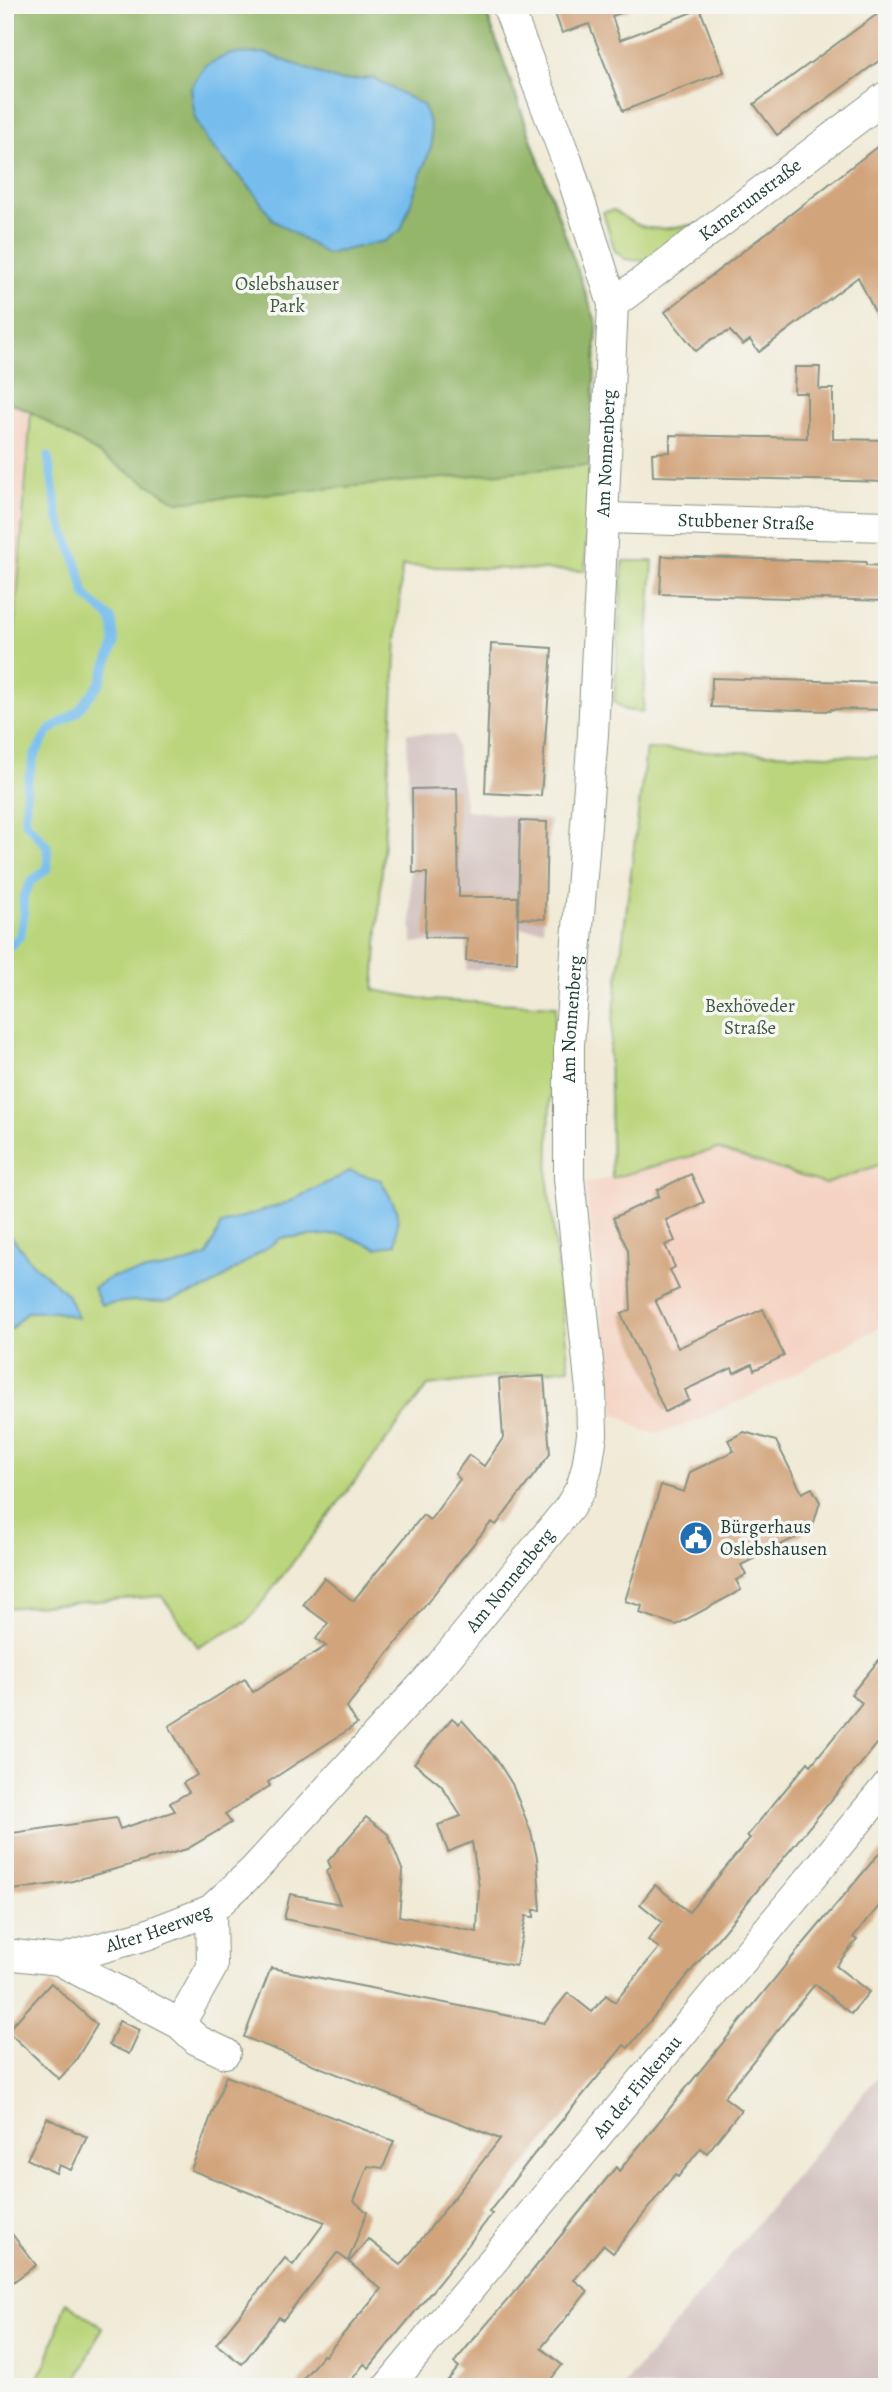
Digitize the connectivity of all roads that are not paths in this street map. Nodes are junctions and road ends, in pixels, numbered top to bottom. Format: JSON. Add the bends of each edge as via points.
{"nodes":[{"id":1,"x":507,"y":5,"type":"edge"},
{"id":2,"x":887,"y":96,"type":"edge"},
{"id":3,"x":613,"y":304,"type":"junction"},
{"id":4,"x":604,"y":518,"type":"junction"},
{"id":5,"x":887,"y":526,"type":"edge"},
{"id":6,"x":887,"y":1786,"type":"edge"},
{"id":7,"x":212,"y":1910,"type":"junction"},
{"id":8,"x":5,"y":1954,"type":"edge"},
{"id":9,"x":59,"y":1960,"type":"junction"},
{"id":10,"x":180,"y":2024,"type":"junction"},
{"id":11,"x":225,"y":2053,"type":"dead end"},
{"id":12,"x":387,"y":2387,"type":"edge"}],
"edges":[{"from":1,"to":3,"type":"street","name":"Am Nonnenberg","via":[[567,161]]},
{"from":2,"to":3,"type":"street","name":"Kamerunstraße"},
{"from":3,"to":4,"type":"street","name":"Am Nonnenberg"},
{"from":4,"to":5,"type":"street","name":"Stubbener Straße"},
{"from":4,"to":7,"type":"street","name":"Am Nonnenberg","via":[[569,1044],[569,1178],[591,1391],[587,1467],[569,1508],[452,1653]]},
{"from":6,"to":12,"type":"street","name":"An der Finkenau"},
{"from":7,"to":9,"type":"street","name":"Alter Heerweg"},
{"from":7,"to":10,"type":"street","name":"Alter Heerweg","via":[[212,1967]]},
{"from":8,"to":9,"type":"street","name":"Alter Heerweg"},
{"from":9,"to":10,"type":"street","name":"Alter Heerweg"},
{"from":10,"to":11,"type":"street","via":[[197,2040]]}]}
